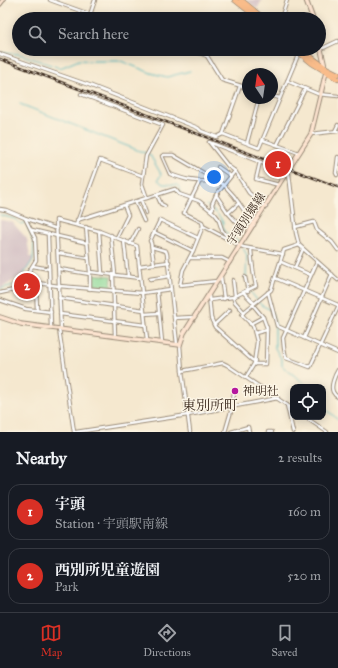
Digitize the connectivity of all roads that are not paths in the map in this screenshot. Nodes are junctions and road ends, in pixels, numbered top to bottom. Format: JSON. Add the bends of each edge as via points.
{"nodes":[{"id":1,"x":2,"y":0,"type":"edge"},
{"id":2,"x":50,"y":0,"type":"edge"},
{"id":3,"x":95,"y":0,"type":"edge"},
{"id":4,"x":235,"y":0,"type":"edge"},
{"id":5,"x":240,"y":0,"type":"edge"},
{"id":6,"x":287,"y":0,"type":"edge"},
{"id":7,"x":306,"y":0,"type":"edge"},
{"id":8,"x":0,"y":4,"type":"edge"},
{"id":9,"x":82,"y":12,"type":"edge"},
{"id":10,"x":91,"y":12,"type":"edge"},
{"id":11,"x":250,"y":12,"type":"edge"},
{"id":12,"x":255,"y":12,"type":"edge"},
{"id":13,"x":283,"y":12,"type":"edge"},
{"id":14,"x":310,"y":12,"type":"edge"},
{"id":15,"x":338,"y":41,"type":"edge"},
{"id":16,"x":326,"y":47,"type":"edge"},
{"id":17,"x":0,"y":54,"type":"edge"},
{"id":18,"x":207,"y":56,"type":"edge"},
{"id":19,"x":296,"y":56,"type":"edge"},
{"id":20,"x":306,"y":56,"type":"edge"},
{"id":21,"x":323,"y":56,"type":"edge"},
{"id":22,"x":326,"y":70,"type":"junction"},
{"id":23,"x":338,"y":74,"type":"edge"},
{"id":24,"x":287,"y":81,"type":"junction"},
{"id":25,"x":240,"y":86,"type":"joint"},
{"id":26,"x":306,"y":89,"type":"junction"},
{"id":27,"x":81,"y":94,"type":"dead end"},
{"id":28,"x":321,"y":94,"type":"junction"},
{"id":29,"x":338,"y":96,"type":"edge"},
{"id":30,"x":280,"y":98,"type":"joint"},
{"id":31,"x":257,"y":104,"type":"edge"},
{"id":32,"x":338,"y":125,"type":"edge"},
{"id":33,"x":337,"y":131,"type":"edge"},
{"id":34,"x":223,"y":134,"type":"junction"},
{"id":35,"x":311,"y":134,"type":"junction"},
{"id":36,"x":263,"y":140,"type":"junction"},
{"id":37,"x":247,"y":143,"type":"junction"},
{"id":38,"x":277,"y":145,"type":"junction"},
{"id":39,"x":300,"y":154,"type":"junction"},
{"id":40,"x":338,"y":157,"type":"edge"},
{"id":41,"x":260,"y":162,"type":"junction"},
{"id":42,"x":218,"y":167,"type":"dead end"},
{"id":43,"x":235,"y":171,"type":"junction"},
{"id":44,"x":289,"y":171,"type":"junction"},
{"id":45,"x":337,"y":175,"type":"dead end"},
{"id":46,"x":143,"y":176,"type":"junction"},
{"id":47,"x":209,"y":176,"type":"junction"},
{"id":48,"x":231,"y":176,"type":"junction"},
{"id":49,"x":200,"y":181,"type":"junction"},
{"id":50,"x":224,"y":185,"type":"junction"},
{"id":51,"x":280,"y":185,"type":"junction"},
{"id":52,"x":157,"y":195,"type":"junction"},
{"id":53,"x":216,"y":195,"type":"junction"},
{"id":54,"x":147,"y":198,"type":"junction"},
{"id":55,"x":190,"y":199,"type":"junction"},
{"id":56,"x":141,"y":200,"type":"junction"},
{"id":57,"x":135,"y":201,"type":"junction"},
{"id":58,"x":239,"y":203,"type":"junction"},
{"id":59,"x":124,"y":205,"type":"junction"},
{"id":60,"x":165,"y":206,"type":"dead end"},
{"id":61,"x":266,"y":207,"type":"junction"},
{"id":62,"x":0,"y":209,"type":"edge"},
{"id":63,"x":212,"y":209,"type":"junction"},
{"id":64,"x":146,"y":212,"type":"dead end"},
{"id":65,"x":228,"y":214,"type":"junction"},
{"id":66,"x":248,"y":217,"type":"junction"},
{"id":67,"x":25,"y":218,"type":"junction"},
{"id":68,"x":77,"y":220,"type":"junction"},
{"id":69,"x":144,"y":221,"type":"dead end"},
{"id":70,"x":76,"y":225,"type":"junction"},
{"id":71,"x":254,"y":225,"type":"junction"},
{"id":72,"x":202,"y":226,"type":"junction"},
{"id":73,"x":86,"y":227,"type":"junction"},
{"id":74,"x":295,"y":227,"type":"junction"},
{"id":75,"x":57,"y":229,"type":"junction"},
{"id":76,"x":138,"y":229,"type":"dead end"},
{"id":77,"x":32,"y":230,"type":"junction"},
{"id":78,"x":99,"y":231,"type":"junction"},
{"id":79,"x":154,"y":232,"type":"junction"},
{"id":80,"x":48,"y":235,"type":"junction"},
{"id":81,"x":111,"y":235,"type":"junction"},
{"id":82,"x":57,"y":237,"type":"junction"},
{"id":83,"x":117,"y":237,"type":"junction"},
{"id":84,"x":198,"y":238,"type":"junction"},
{"id":85,"x":230,"y":240,"type":"junction"},
{"id":86,"x":124,"y":241,"type":"junction"},
{"id":87,"x":87,"y":243,"type":"junction"},
{"id":88,"x":130,"y":244,"type":"junction"},
{"id":89,"x":299,"y":245,"type":"junction"},
{"id":90,"x":240,"y":246,"type":"junction"},
{"id":91,"x":152,"y":247,"type":"junction"},
{"id":92,"x":338,"y":248,"type":"edge"},
{"id":93,"x":251,"y":249,"type":"junction"},
{"id":94,"x":303,"y":249,"type":"junction"},
{"id":95,"x":193,"y":251,"type":"junction"},
{"id":96,"x":58,"y":253,"type":"junction"},
{"id":97,"x":283,"y":254,"type":"junction"},
{"id":98,"x":88,"y":258,"type":"junction"},
{"id":99,"x":189,"y":258,"type":"junction"},
{"id":100,"x":169,"y":262,"type":"junction"},
{"id":101,"x":230,"y":262,"type":"junction"},
{"id":102,"x":281,"y":262,"type":"junction"},
{"id":103,"x":317,"y":262,"type":"junction"},
{"id":104,"x":154,"y":264,"type":"junction"},
{"id":105,"x":33,"y":266,"type":"junction"},
{"id":106,"x":139,"y":266,"type":"junction"},
{"id":107,"x":295,"y":267,"type":"junction"},
{"id":108,"x":49,"y":269,"type":"junction"},
{"id":109,"x":58,"y":269,"type":"junction"},
{"id":110,"x":90,"y":273,"type":"junction"},
{"id":111,"x":102,"y":273,"type":"junction"},
{"id":112,"x":114,"y":274,"type":"junction"},
{"id":113,"x":332,"y":274,"type":"junction"},
{"id":114,"x":311,"y":275,"type":"junction"},
{"id":115,"x":128,"y":276,"type":"junction"},
{"id":116,"x":170,"y":276,"type":"junction"},
{"id":117,"x":221,"y":277,"type":"junction"},
{"id":118,"x":245,"y":277,"type":"dead end"},
{"id":119,"x":140,"y":278,"type":"junction"},
{"id":120,"x":275,"y":278,"type":"junction"},
{"id":121,"x":150,"y":279,"type":"dead end"},
{"id":122,"x":233,"y":280,"type":"dead end"},
{"id":123,"x":338,"y":280,"type":"edge"},
{"id":124,"x":24,"y":281,"type":"junction"},
{"id":125,"x":218,"y":281,"type":"junction"},
{"id":126,"x":36,"y":283,"type":"junction"},
{"id":127,"x":50,"y":284,"type":"junction"},
{"id":128,"x":59,"y":286,"type":"junction"},
{"id":129,"x":90,"y":288,"type":"junction"},
{"id":130,"x":171,"y":289,"type":"junction"},
{"id":131,"x":14,"y":290,"type":"junction"},
{"id":132,"x":114,"y":291,"type":"junction"},
{"id":133,"x":157,"y":291,"type":"junction"},
{"id":134,"x":305,"y":291,"type":"junction"},
{"id":135,"x":246,"y":292,"type":"junction"},
{"id":136,"x":268,"y":292,"type":"junction"},
{"id":137,"x":0,"y":293,"type":"edge"},
{"id":138,"x":142,"y":293,"type":"junction"},
{"id":139,"x":36,"y":295,"type":"junction"},
{"id":140,"x":209,"y":296,"type":"junction"},
{"id":141,"x":234,"y":297,"type":"junction"},
{"id":142,"x":60,"y":298,"type":"junction"},
{"id":143,"x":322,"y":298,"type":"junction"},
{"id":144,"x":224,"y":299,"type":"junction"},
{"id":145,"x":0,"y":300,"type":"edge"},
{"id":146,"x":210,"y":300,"type":"junction"},
{"id":147,"x":253,"y":304,"type":"junction"},
{"id":148,"x":114,"y":306,"type":"junction"},
{"id":149,"x":338,"y":306,"type":"edge"},
{"id":150,"x":37,"y":310,"type":"junction"},
{"id":151,"x":144,"y":310,"type":"junction"},
{"id":152,"x":230,"y":310,"type":"dead end"},
{"id":153,"x":51,"y":312,"type":"junction"},
{"id":154,"x":244,"y":312,"type":"junction"},
{"id":155,"x":159,"y":313,"type":"junction"},
{"id":156,"x":60,"y":314,"type":"junction"},
{"id":157,"x":144,"y":314,"type":"junction"},
{"id":158,"x":263,"y":316,"type":"junction"},
{"id":159,"x":195,"y":317,"type":"junction"},
{"id":160,"x":0,"y":318,"type":"edge"},
{"id":161,"x":174,"y":318,"type":"junction"},
{"id":162,"x":114,"y":321,"type":"junction"},
{"id":163,"x":250,"y":324,"type":"junction"},
{"id":164,"x":214,"y":325,"type":"junction"},
{"id":165,"x":145,"y":326,"type":"junction"},
{"id":166,"x":51,"y":327,"type":"junction"},
{"id":167,"x":60,"y":329,"type":"junction"},
{"id":168,"x":267,"y":330,"type":"junction"},
{"id":169,"x":287,"y":330,"type":"junction"},
{"id":170,"x":255,"y":333,"type":"junction"},
{"id":171,"x":115,"y":336,"type":"junction"},
{"id":172,"x":304,"y":338,"type":"junction"},
{"id":173,"x":147,"y":340,"type":"junction"},
{"id":174,"x":162,"y":342,"type":"junction"},
{"id":175,"x":178,"y":344,"type":"junction"},
{"id":176,"x":321,"y":346,"type":"junction"},
{"id":177,"x":338,"y":353,"type":"edge"},
{"id":178,"x":254,"y":362,"type":"junction"},
{"id":179,"x":338,"y":370,"type":"edge"},
{"id":180,"x":182,"y":371,"type":"junction"},
{"id":181,"x":246,"y":377,"type":"junction"},
{"id":182,"x":234,"y":392,"type":"dead end"},
{"id":183,"x":338,"y":397,"type":"edge"},
{"id":184,"x":278,"y":398,"type":"junction"},
{"id":185,"x":287,"y":405,"type":"junction"},
{"id":186,"x":290,"y":406,"type":"edge"},
{"id":187,"x":232,"y":408,"type":"junction"},
{"id":188,"x":188,"y":415,"type":"junction"},
{"id":189,"x":309,"y":420,"type":"edge"},
{"id":190,"x":75,"y":432,"type":"edge"},
{"id":191,"x":190,"y":432,"type":"edge"},
{"id":192,"x":225,"y":432,"type":"edge"},
{"id":193,"x":231,"y":432,"type":"edge"},
{"id":194,"x":250,"y":432,"type":"edge"},
{"id":195,"x":268,"y":432,"type":"edge"},
{"id":196,"x":272,"y":432,"type":"edge"},
{"id":197,"x":293,"y":432,"type":"edge"},
{"id":198,"x":327,"y":432,"type":"edge"}],
"edges":[{"from":1,"to":8,"type":"street"},
{"from":2,"to":9,"type":"street"},
{"from":3,"to":10,"type":"street"},
{"from":4,"to":11,"type":"highway"},
{"from":5,"to":12,"type":"highway"},
{"from":6,"to":13,"type":"street"},
{"from":7,"to":14,"type":"street"},
{"from":15,"to":16,"type":"street"},
{"from":17,"to":34,"type":"street","via":[[89,85],[217,137]]},
{"from":18,"to":25,"type":"street","via":[[222,80]]},
{"from":19,"to":24,"type":"street"},
{"from":20,"to":22,"type":"highway"},
{"from":21,"to":22,"type":"street"},
{"from":22,"to":23,"type":"highway"},
{"from":22,"to":28,"type":"street","name":"宇頭別郷線"},
{"from":24,"to":26,"type":"street"},
{"from":24,"to":30,"type":"street"},
{"from":25,"to":34,"type":"street"},
{"from":26,"to":28,"type":"street"},
{"from":26,"to":38,"type":"street"},
{"from":27,"to":46,"type":"street","via":[[163,125],[148,154]]},
{"from":28,"to":29,"type":"street"},
{"from":28,"to":35,"type":"street","name":"宇頭別郷線"},
{"from":30,"to":36,"type":"street"},
{"from":31,"to":37,"type":"street"},
{"from":32,"to":33,"type":"street"},
{"from":33,"to":35,"type":"street"},
{"from":34,"to":37,"type":"street"},
{"from":35,"to":39,"type":"street","name":"宇頭別郷線"},
{"from":36,"to":37,"type":"street","via":[[259,148]]},
{"from":36,"to":38,"type":"street"},
{"from":38,"to":39,"type":"street"},
{"from":39,"to":44,"type":"street","name":"宇頭別郷線"},
{"from":40,"to":45,"type":"street"},
{"from":41,"to":43,"type":"street","via":[[209,142]]},
{"from":41,"to":44,"type":"street"},
{"from":41,"to":51,"type":"street","via":[[256,179]]},
{"from":42,"to":48,"type":"street"},
{"from":43,"to":48,"type":"street"},
{"from":43,"to":61,"type":"street","via":[[250,193]]},
{"from":44,"to":51,"type":"street","name":"宇頭別郷線"},
{"from":44,"to":74,"type":"street"},
{"from":46,"to":54,"type":"street","via":[[142,184]]},
{"from":46,"to":68,"type":"street","via":[[100,160]]},
{"from":47,"to":49,"type":"street","via":[[207,181]]},
{"from":47,"to":49,"type":"street","via":[[173,155],[162,156],[170,174],[188,181]]},
{"from":47,"to":50,"type":"street"},
{"from":48,"to":50,"type":"street"},
{"from":49,"to":55,"type":"street"},
{"from":50,"to":53,"type":"street"},
{"from":50,"to":58,"type":"street"},
{"from":51,"to":61,"type":"street","name":"宇頭別郷線"},
{"from":52,"to":54,"type":"street"},
{"from":52,"to":55,"type":"street","via":[[175,189]]},
{"from":52,"to":60,"type":"street","via":[[161,204]]},
{"from":53,"to":63,"type":"street"},
{"from":53,"to":65,"type":"street"},
{"from":54,"to":56,"type":"street"},
{"from":55,"to":63,"type":"street"},
{"from":55,"to":72,"type":"street","via":[[184,213],[202,222]]},
{"from":56,"to":57,"type":"street"},
{"from":56,"to":64,"type":"street"},
{"from":57,"to":59,"type":"street"},
{"from":57,"to":69,"type":"street"},
{"from":58,"to":65,"type":"street"},
{"from":58,"to":66,"type":"street"},
{"from":59,"to":68,"type":"street"},
{"from":59,"to":83,"type":"street","via":[[128,215]]},
{"from":61,"to":71,"type":"street","name":"宇頭別郷線"},
{"from":62,"to":67,"type":"street"},
{"from":63,"to":85,"type":"street"},
{"from":65,"to":66,"type":"street","via":[[239,225]]},
{"from":66,"to":71,"type":"street"},
{"from":67,"to":75,"type":"street"},
{"from":67,"to":77,"type":"street"},
{"from":68,"to":70,"type":"street"},
{"from":70,"to":73,"type":"street"},
{"from":70,"to":75,"type":"street","via":[[56,220]]},
{"from":71,"to":90,"type":"street","name":"宇頭別郷線"},
{"from":72,"to":84,"type":"street"},
{"from":72,"to":85,"type":"street"},
{"from":73,"to":78,"type":"street"},
{"from":73,"to":87,"type":"street"},
{"from":74,"to":89,"type":"street"},
{"from":74,"to":92,"type":"street","via":[[314,222],[317,230]]},
{"from":75,"to":82,"type":"street"},
{"from":76,"to":88,"type":"street"},
{"from":77,"to":80,"type":"street"},
{"from":77,"to":105,"type":"street","via":[[36,260]]},
{"from":78,"to":81,"type":"street"},
{"from":78,"to":111,"type":"street"},
{"from":79,"to":84,"type":"street","via":[[160,220]]},
{"from":79,"to":91,"type":"street","via":[[150,241]]},
{"from":79,"to":95,"type":"street"},
{"from":80,"to":82,"type":"street"},
{"from":80,"to":108,"type":"street"},
{"from":81,"to":83,"type":"street"},
{"from":81,"to":112,"type":"street"},
{"from":82,"to":87,"type":"street"},
{"from":82,"to":96,"type":"street"},
{"from":83,"to":86,"type":"street"},
{"from":84,"to":95,"type":"street"},
{"from":85,"to":90,"type":"street"},
{"from":86,"to":88,"type":"street"},
{"from":86,"to":115,"type":"street"},
{"from":87,"to":98,"type":"street"},
{"from":88,"to":106,"type":"street","via":[[136,246]]},
{"from":89,"to":94,"type":"street"},
{"from":89,"to":97,"type":"street","via":[[284,250]]},
{"from":90,"to":93,"type":"street"},
{"from":90,"to":101,"type":"street","name":"宇頭別郷線"},
{"from":91,"to":100,"type":"street","via":[[166,252]]},
{"from":91,"to":104,"type":"street"},
{"from":93,"to":97,"type":"street"},
{"from":93,"to":135,"type":"street","via":[[256,286]]},
{"from":94,"to":103,"type":"street"},
{"from":94,"to":107,"type":"street"},
{"from":95,"to":99,"type":"street"},
{"from":96,"to":98,"type":"street"},
{"from":96,"to":109,"type":"street"},
{"from":97,"to":102,"type":"street"},
{"from":98,"to":110,"type":"street"},
{"from":99,"to":101,"type":"street","via":[[222,258]]},
{"from":99,"to":125,"type":"street","via":[[180,285]]},
{"from":100,"to":104,"type":"street"},
{"from":100,"to":116,"type":"street"},
{"from":101,"to":117,"type":"street","name":"宇頭別郷線"},
{"from":102,"to":107,"type":"street"},
{"from":102,"to":120,"type":"street"},
{"from":103,"to":113,"type":"street"},
{"from":103,"to":114,"type":"street"},
{"from":104,"to":106,"type":"street"},
{"from":105,"to":108,"type":"street"},
{"from":105,"to":124,"type":"street"},
{"from":106,"to":119,"type":"street"},
{"from":107,"to":114,"type":"street"},
{"from":108,"to":127,"type":"street"},
{"from":109,"to":110,"type":"street"},
{"from":109,"to":128,"type":"street"},
{"from":110,"to":111,"type":"street"},
{"from":110,"to":129,"type":"street"},
{"from":111,"to":112,"type":"street"},
{"from":112,"to":115,"type":"street"},
{"from":112,"to":132,"type":"street"},
{"from":113,"to":123,"type":"street"},
{"from":113,"to":143,"type":"street"},
{"from":114,"to":134,"type":"street"},
{"from":115,"to":119,"type":"street"},
{"from":116,"to":121,"type":"street"},
{"from":116,"to":130,"type":"street"},
{"from":117,"to":125,"type":"street","name":"宇頭別郷線"},
{"from":117,"to":144,"type":"street"},
{"from":118,"to":135,"type":"street"},
{"from":119,"to":138,"type":"street"},
{"from":120,"to":134,"type":"street"},
{"from":120,"to":136,"type":"street"},
{"from":122,"to":141,"type":"street"},
{"from":124,"to":126,"type":"street"},
{"from":124,"to":131,"type":"street"},
{"from":125,"to":140,"type":"street"},
{"from":126,"to":127,"type":"street"},
{"from":126,"to":139,"type":"street"},
{"from":127,"to":128,"type":"street"},
{"from":127,"to":153,"type":"street"},
{"from":128,"to":129,"type":"street"},
{"from":128,"to":142,"type":"street"},
{"from":129,"to":132,"type":"street"},
{"from":130,"to":133,"type":"street"},
{"from":130,"to":161,"type":"street"},
{"from":131,"to":137,"type":"street"},
{"from":131,"to":139,"type":"street"},
{"from":132,"to":138,"type":"street"},
{"from":132,"to":148,"type":"street"},
{"from":133,"to":138,"type":"street"},
{"from":133,"to":155,"type":"street"},
{"from":134,"to":143,"type":"street"},
{"from":134,"to":169,"type":"street"},
{"from":135,"to":141,"type":"street"},
{"from":135,"to":147,"type":"street"},
{"from":136,"to":147,"type":"street"},
{"from":136,"to":169,"type":"street","via":[[277,326]]},
{"from":138,"to":151,"type":"street"},
{"from":139,"to":150,"type":"street"},
{"from":140,"to":146,"type":"street"},
{"from":140,"to":159,"type":"street"},
{"from":141,"to":144,"type":"street"},
{"from":141,"to":154,"type":"street"},
{"from":142,"to":148,"type":"street"},
{"from":142,"to":156,"type":"street"},
{"from":143,"to":149,"type":"street"},
{"from":143,"to":172,"type":"street"},
{"from":144,"to":146,"type":"street"},
{"from":145,"to":150,"type":"street","via":[[16,307]]},
{"from":146,"to":164,"type":"street"},
{"from":147,"to":154,"type":"street"},
{"from":147,"to":158,"type":"street"},
{"from":148,"to":151,"type":"street"},
{"from":148,"to":162,"type":"street"},
{"from":149,"to":176,"type":"street"},
{"from":150,"to":153,"type":"street"},
{"from":151,"to":157,"type":"street"},
{"from":152,"to":164,"type":"street"},
{"from":153,"to":166,"type":"street"},
{"from":154,"to":163,"type":"street","via":[[242,315]]},
{"from":155,"to":157,"type":"street"},
{"from":155,"to":174,"type":"street"},
{"from":156,"to":162,"type":"street"},
{"from":156,"to":167,"type":"street"},
{"from":157,"to":165,"type":"street"},
{"from":158,"to":163,"type":"street"},
{"from":158,"to":168,"type":"street"},
{"from":159,"to":161,"type":"street"},
{"from":159,"to":175,"type":"street"},
{"from":160,"to":166,"type":"street","via":[[22,324]]},
{"from":161,"to":175,"type":"street"},
{"from":162,"to":165,"type":"street"},
{"from":162,"to":171,"type":"street"},
{"from":163,"to":170,"type":"street"},
{"from":164,"to":178,"type":"street"},
{"from":165,"to":173,"type":"street"},
{"from":166,"to":167,"type":"street"},
{"from":167,"to":171,"type":"street"},
{"from":167,"to":190,"type":"street"},
{"from":168,"to":170,"type":"street"},
{"from":168,"to":178,"type":"street","via":[[266,364]]},
{"from":169,"to":172,"type":"street"},
{"from":169,"to":176,"type":"street","via":[[283,338],[286,358],[310,367]]},
{"from":170,"to":178,"type":"street","via":[[257,342]]},
{"from":171,"to":173,"type":"street"},
{"from":172,"to":176,"type":"street"},
{"from":173,"to":174,"type":"street"},
{"from":174,"to":175,"type":"street"},
{"from":175,"to":180,"type":"street"},
{"from":176,"to":177,"type":"street"},
{"from":178,"to":181,"type":"street"},
{"from":179,"to":183,"type":"street","via":[[332,390]]},
{"from":180,"to":181,"type":"street","via":[[223,364]]},
{"from":180,"to":188,"type":"street"},
{"from":181,"to":184,"type":"street"},
{"from":182,"to":187,"type":"street"},
{"from":184,"to":185,"type":"street"},
{"from":184,"to":187,"type":"street"},
{"from":185,"to":186,"type":"street"},
{"from":185,"to":197,"type":"street"},
{"from":187,"to":188,"type":"street"},
{"from":187,"to":192,"type":"street"},
{"from":188,"to":190,"type":"street"},
{"from":188,"to":191,"type":"street"},
{"from":189,"to":198,"type":"street"},
{"from":193,"to":194,"type":"street","via":[[248,427]]},
{"from":195,"to":196,"type":"street"}]}
